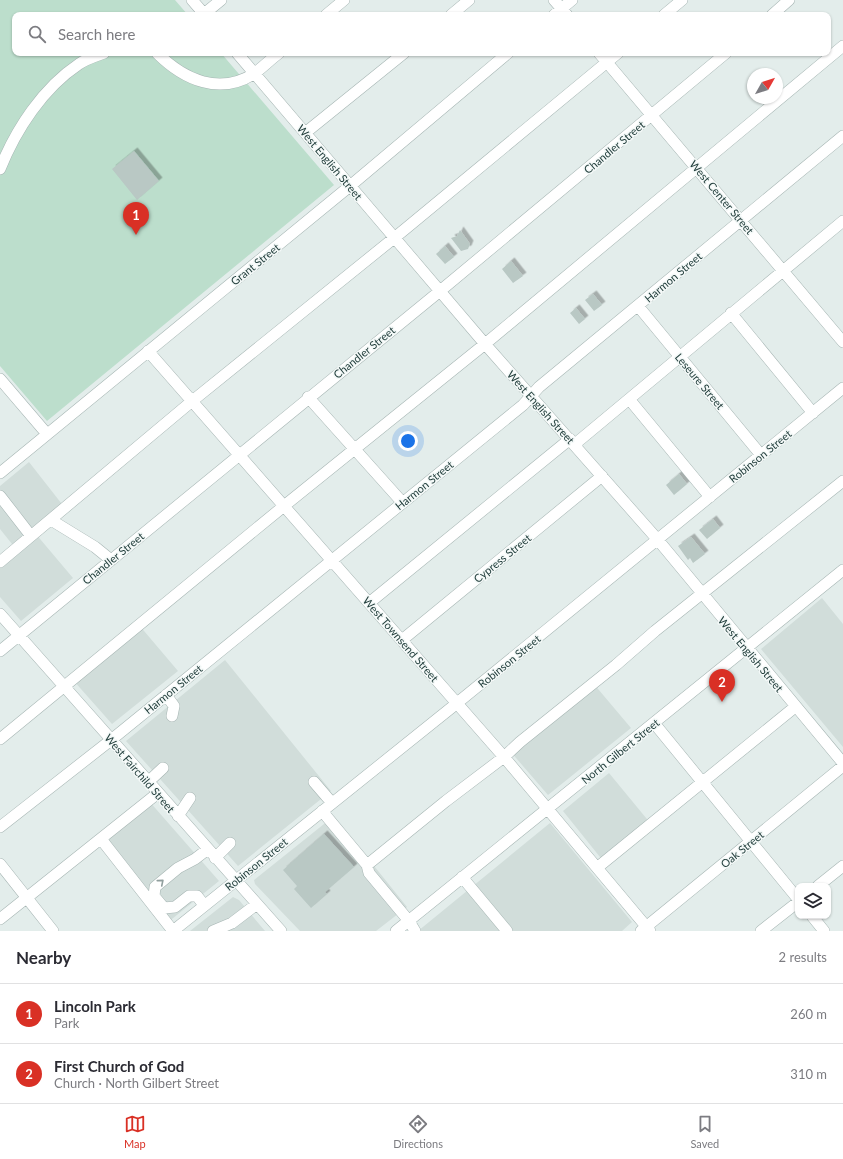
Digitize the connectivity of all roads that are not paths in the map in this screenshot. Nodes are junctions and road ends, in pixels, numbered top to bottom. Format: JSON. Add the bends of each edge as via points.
{"nodes":[{"id":1,"x":192,"y":0,"type":"edge"},
{"id":2,"x":221,"y":0,"type":"edge"},
{"id":3,"x":344,"y":0,"type":"edge"},
{"id":4,"x":469,"y":0,"type":"edge"},
{"id":5,"x":572,"y":0,"type":"edge"},
{"id":6,"x":682,"y":0,"type":"edge"},
{"id":7,"x":790,"y":0,"type":"edge"},
{"id":8,"x":559,"y":10,"type":"edge"},
{"id":9,"x":202,"y":12,"type":"edge"},
{"id":10,"x":206,"y":12,"type":"edge"},
{"id":11,"x":330,"y":12,"type":"edge"},
{"id":12,"x":455,"y":12,"type":"edge"},
{"id":13,"x":668,"y":12,"type":"edge"},
{"id":14,"x":776,"y":12,"type":"edge"},
{"id":15,"x":843,"y":46,"type":"edge"},
{"id":16,"x":97,"y":56,"type":"edge"},
{"id":17,"x":160,"y":56,"type":"edge"},
{"id":18,"x":240,"y":56,"type":"edge"},
{"id":19,"x":275,"y":56,"type":"edge"},
{"id":20,"x":400,"y":56,"type":"edge"},
{"id":21,"x":504,"y":56,"type":"edge"},
{"id":22,"x":601,"y":56,"type":"edge"},
{"id":23,"x":615,"y":56,"type":"edge"},
{"id":24,"x":722,"y":56,"type":"edge"},
{"id":25,"x":607,"y":63,"type":"junction"},
{"id":26,"x":254,"y":73,"type":"junction"},
{"id":27,"x":652,"y":115,"type":"junction"},
{"id":28,"x":305,"y":133,"type":"junction"},
{"id":29,"x":843,"y":136,"type":"edge"},
{"id":30,"x":697,"y":168,"type":"junction"},
{"id":31,"x":0,"y":169,"type":"edge"},
{"id":32,"x":350,"y":186,"type":"junction"},
{"id":33,"x":741,"y":220,"type":"junction"},
{"id":34,"x":843,"y":221,"type":"edge"},
{"id":35,"x":394,"y":237,"type":"junction"},
{"id":36,"x":783,"y":270,"type":"junction"},
{"id":37,"x":440,"y":291,"type":"junction"},
{"id":38,"x":638,"y":306,"type":"junction"},
{"id":39,"x":731,"y":313,"type":"junction"},
{"id":40,"x":843,"y":342,"type":"edge"},
{"id":41,"x":485,"y":344,"type":"junction"},
{"id":42,"x":148,"y":351,"type":"junction"},
{"id":43,"x":680,"y":357,"type":"junction"},
{"id":44,"x":1,"y":381,"type":"edge"},
{"id":45,"x":843,"y":388,"type":"edge"},
{"id":46,"x":531,"y":396,"type":"junction"},
{"id":47,"x":308,"y":397,"type":"junction"},
{"id":48,"x":629,"y":399,"type":"junction"},
{"id":49,"x":191,"y":402,"type":"junction"},
{"id":50,"x":813,"y":413,"type":"junction"},
{"id":51,"x":47,"y":434,"type":"junction"},
{"id":52,"x":573,"y":441,"type":"junction"},
{"id":53,"x":356,"y":449,"type":"junction"},
{"id":54,"x":761,"y":455,"type":"junction"},
{"id":55,"x":239,"y":456,"type":"junction"},
{"id":56,"x":0,"y":473,"type":"edge"},
{"id":57,"x":602,"y":476,"type":"junction"},
{"id":58,"x":843,"y":481,"type":"edge"},
{"id":59,"x":0,"y":496,"type":"edge"},
{"id":60,"x":710,"y":497,"type":"junction"},
{"id":61,"x":402,"y":502,"type":"junction"},
{"id":62,"x":284,"y":506,"type":"junction"},
{"id":63,"x":51,"y":520,"type":"junction"},
{"id":64,"x":31,"y":536,"type":"junction"},
{"id":65,"x":658,"y":540,"type":"junction"},
{"id":66,"x":111,"y":560,"type":"junction"},
{"id":67,"x":331,"y":560,"type":"junction"},
{"id":68,"x":0,"y":562,"type":"edge"},
{"id":69,"x":843,"y":570,"type":"edge"},
{"id":70,"x":701,"y":594,"type":"junction"},
{"id":71,"x":370,"y":603,"type":"junction"},
{"id":72,"x":0,"y":614,"type":"edge"},
{"id":73,"x":18,"y":636,"type":"junction"},
{"id":74,"x":402,"y":640,"type":"junction"},
{"id":75,"x":747,"y":649,"type":"junction"},
{"id":76,"x":0,"y":651,"type":"edge"},
{"id":77,"x":64,"y":687,"type":"junction"},
{"id":78,"x":166,"y":695,"type":"junction"},
{"id":79,"x":457,"y":703,"type":"junction"},
{"id":80,"x":795,"y":707,"type":"junction"},
{"id":81,"x":172,"y":716,"type":"dead end"},
{"id":82,"x":654,"y":723,"type":"junction"},
{"id":83,"x":0,"y":739,"type":"edge"},
{"id":84,"x":111,"y":740,"type":"junction"},
{"id":85,"x":504,"y":757,"type":"junction"},
{"id":86,"x":843,"y":763,"type":"edge"},
{"id":87,"x":843,"y":766,"type":"edge"},
{"id":88,"x":163,"y":768,"type":"dead end"},
{"id":89,"x":148,"y":782,"type":"junction"},
{"id":90,"x":314,"y":782,"type":"dead end"},
{"id":91,"x":703,"y":782,"type":"junction"},
{"id":92,"x":158,"y":793,"type":"junction"},
{"id":93,"x":190,"y":798,"type":"dead end"},
{"id":94,"x":332,"y":803,"type":"junction"},
{"id":95,"x":548,"y":808,"type":"junction"},
{"id":96,"x":322,"y":811,"type":"junction"},
{"id":97,"x":178,"y":816,"type":"junction"},
{"id":98,"x":0,"y":827,"type":"edge"},
{"id":99,"x":101,"y":839,"type":"junction"},
{"id":100,"x":751,"y":842,"type":"junction"},
{"id":101,"x":230,"y":843,"type":"dead end"},
{"id":102,"x":208,"y":849,"type":"junction"},
{"id":103,"x":215,"y":858,"type":"junction"},
{"id":104,"x":0,"y":864,"type":"edge"},
{"id":105,"x":367,"y":865,"type":"junction"},
{"id":106,"x":843,"y":866,"type":"edge"},
{"id":107,"x":598,"y":868,"type":"junction"},
{"id":108,"x":462,"y":877,"type":"junction"},
{"id":109,"x":235,"y":880,"type":"junction"},
{"id":110,"x":822,"y":883,"type":"edge"},
{"id":111,"x":795,"y":897,"type":"edge"},
{"id":112,"x":27,"y":898,"type":"junction"},
{"id":113,"x":795,"y":903,"type":"edge"},
{"id":114,"x":257,"y":904,"type":"junction"},
{"id":115,"x":204,"y":905,"type":"junction"},
{"id":116,"x":0,"y":919,"type":"edge"},
{"id":117,"x":814,"y":919,"type":"edge"},
{"id":118,"x":409,"y":921,"type":"junction"},
{"id":119,"x":646,"y":930,"type":"edge"},
{"id":120,"x":53,"y":931,"type":"edge"},
{"id":121,"x":173,"y":931,"type":"edge"},
{"id":122,"x":213,"y":931,"type":"edge"},
{"id":123,"x":281,"y":931,"type":"edge"},
{"id":124,"x":396,"y":931,"type":"edge"},
{"id":125,"x":415,"y":931,"type":"edge"},
{"id":126,"x":507,"y":931,"type":"edge"},
{"id":127,"x":761,"y":931,"type":"edge"},
{"id":128,"x":824,"y":931,"type":"edge"}],
"edges":[{"from":1,"to":9,"type":"street"},
{"from":2,"to":10,"type":"street"},
{"from":3,"to":11,"type":"street"},
{"from":4,"to":12,"type":"street"},
{"from":5,"to":8,"type":"street"},
{"from":6,"to":13,"type":"street"},
{"from":7,"to":14,"type":"street"},
{"from":15,"to":30,"type":"street"},
{"from":16,"to":31,"type":"street","via":[[80,63],[42,96]]},
{"from":17,"to":26,"type":"street","via":[[171,67],[206,83],[233,83]]},
{"from":18,"to":26,"type":"street","name":"West English Street"},
{"from":19,"to":26,"type":"street"},
{"from":20,"to":28,"type":"street"},
{"from":21,"to":32,"type":"street","name":"Grant Street"},
{"from":22,"to":25,"type":"street","name":"West Center Street"},
{"from":23,"to":25,"type":"street"},
{"from":24,"to":27,"type":"street","name":"Chandler Street"},
{"from":25,"to":27,"type":"street","name":"West Center Street"},
{"from":25,"to":35,"type":"street"},
{"from":26,"to":28,"type":"street","name":"West English Street"},
{"from":27,"to":30,"type":"street","name":"West Center Street"},
{"from":27,"to":37,"type":"street","name":"Chandler Street"},
{"from":28,"to":32,"type":"street","name":"West English Street"},
{"from":29,"to":33,"type":"street","name":"Harmon Street"},
{"from":30,"to":33,"type":"street","name":"West Center Street"},
{"from":30,"to":41,"type":"street"},
{"from":32,"to":35,"type":"street","name":"West English Street"},
{"from":32,"to":42,"type":"street","name":"Grant Street"},
{"from":33,"to":36,"type":"street","name":"West Center Street"},
{"from":33,"to":38,"type":"street","name":"Harmon Street"},
{"from":34,"to":36,"type":"street"},
{"from":35,"to":37,"type":"street","name":"West English Street"},
{"from":35,"to":49,"type":"street"},
{"from":36,"to":39,"type":"street"},
{"from":36,"to":40,"type":"street","name":"West Center Street"},
{"from":37,"to":41,"type":"street","name":"West English Street"},
{"from":37,"to":47,"type":"street","name":"Chandler Street"},
{"from":38,"to":43,"type":"street","name":"Leseure Street"},
{"from":38,"to":46,"type":"street","name":"Harmon Street"},
{"from":39,"to":43,"type":"street"},
{"from":39,"to":50,"type":"street"},
{"from":41,"to":46,"type":"street","name":"West English Street"},
{"from":41,"to":53,"type":"street"},
{"from":42,"to":49,"type":"street","name":"West Townsend Street"},
{"from":42,"to":51,"type":"street","name":"Grant Street"},
{"from":43,"to":48,"type":"street"},
{"from":43,"to":54,"type":"street","name":"Leseure Street"},
{"from":44,"to":51,"type":"street"},
{"from":45,"to":50,"type":"street","name":"Robinson Street"},
{"from":46,"to":52,"type":"street","name":"West English Street"},
{"from":46,"to":61,"type":"street","name":"Harmon Street"},
{"from":47,"to":53,"type":"street"},
{"from":47,"to":55,"type":"street","name":"Chandler Street"},
{"from":48,"to":52,"type":"street"},
{"from":48,"to":60,"type":"street"},
{"from":49,"to":55,"type":"street","name":"West Townsend Street"},
{"from":49,"to":63,"type":"street"},
{"from":50,"to":54,"type":"street","name":"Robinson Street"},
{"from":51,"to":56,"type":"street","name":"Grant Street"},
{"from":52,"to":57,"type":"street","name":"West English Street"},
{"from":52,"to":71,"type":"street"},
{"from":53,"to":61,"type":"street"},
{"from":53,"to":62,"type":"street"},
{"from":54,"to":60,"type":"street","name":"Robinson Street"},
{"from":55,"to":62,"type":"street","name":"West Townsend Street"},
{"from":55,"to":66,"type":"street","name":"Chandler Street"},
{"from":57,"to":65,"type":"street","name":"West English Street"},
{"from":57,"to":74,"type":"street","name":"Cypress Street"},
{"from":58,"to":70,"type":"street"},
{"from":59,"to":64,"type":"street"},
{"from":60,"to":65,"type":"street","name":"Robinson Street"},
{"from":61,"to":67,"type":"street","name":"Harmon Street"},
{"from":62,"to":67,"type":"street","name":"West Townsend Street"},
{"from":62,"to":77,"type":"street"},
{"from":63,"to":64,"type":"street"},
{"from":63,"to":66,"type":"street"},
{"from":64,"to":68,"type":"street"},
{"from":65,"to":70,"type":"street","name":"West English Street"},
{"from":65,"to":79,"type":"street","name":"Robinson Street"},
{"from":66,"to":73,"type":"street","name":"Chandler Street"},
{"from":67,"to":71,"type":"street","name":"West Townsend Street"},
{"from":67,"to":78,"type":"street","name":"Harmon Street"},
{"from":69,"to":75,"type":"street","name":"North Gilbert Street"},
{"from":70,"to":75,"type":"street","name":"West English Street"},
{"from":70,"to":85,"type":"street"},
{"from":71,"to":74,"type":"street","name":"West Townsend Street"},
{"from":72,"to":73,"type":"street","name":"West Fairchild Street"},
{"from":73,"to":76,"type":"street","name":"Chandler Street"},
{"from":73,"to":77,"type":"street","name":"West Fairchild Street"},
{"from":74,"to":79,"type":"street","name":"West Townsend Street"},
{"from":75,"to":80,"type":"street","name":"West English Street"},
{"from":75,"to":82,"type":"street","name":"North Gilbert Street"},
{"from":77,"to":83,"type":"street"},
{"from":77,"to":84,"type":"street","name":"West Fairchild Street"},
{"from":78,"to":81,"type":"street","via":[[174,706]]},
{"from":78,"to":84,"type":"street","name":"Harmon Street"},
{"from":79,"to":85,"type":"street","name":"West Townsend Street"},
{"from":79,"to":94,"type":"street","name":"Robinson Street"},
{"from":80,"to":86,"type":"street","name":"West English Street"},
{"from":80,"to":91,"type":"street"},
{"from":82,"to":91,"type":"street"},
{"from":82,"to":95,"type":"street","name":"North Gilbert Street"},
{"from":84,"to":89,"type":"street","name":"West Fairchild Street"},
{"from":84,"to":98,"type":"street","name":"Harmon Street"},
{"from":85,"to":95,"type":"street","name":"West Townsend Street"},
{"from":85,"to":105,"type":"street"},
{"from":87,"to":100,"type":"street","name":"Oak Street"},
{"from":88,"to":89,"type":"street"},
{"from":89,"to":92,"type":"street","name":"West Fairchild Street"},
{"from":90,"to":94,"type":"street"},
{"from":91,"to":100,"type":"street"},
{"from":91,"to":107,"type":"street"},
{"from":92,"to":97,"type":"street","name":"West Fairchild Street"},
{"from":92,"to":99,"type":"street"},
{"from":93,"to":97,"type":"street"},
{"from":94,"to":96,"type":"street","name":"Robinson Street"},
{"from":95,"to":107,"type":"street","name":"West Townsend Street"},
{"from":95,"to":108,"type":"street","name":"North Gilbert Street"},
{"from":96,"to":105,"type":"street"},
{"from":96,"to":109,"type":"street","name":"Robinson Street"},
{"from":97,"to":102,"type":"street","name":"West Fairchild Street"},
{"from":99,"to":112,"type":"street"},
{"from":99,"to":121,"type":"street"},
{"from":100,"to":111,"type":"street"},
{"from":100,"to":119,"type":"street","name":"Oak Street"},
{"from":101,"to":103,"type":"street"},
{"from":102,"to":103,"type":"street","name":"West Fairchild Street"},
{"from":115,"to":102,"type":"street","one_way":true,"via":[[197,896],[189,896],[175,907],[164,908],[154,896],[155,887],[178,868]]},
{"from":103,"to":109,"type":"street","name":"West Fairchild Street"},
{"from":104,"to":112,"type":"street"},
{"from":105,"to":118,"type":"street","via":[[369,873]]},
{"from":106,"to":110,"type":"street"},
{"from":107,"to":119,"type":"street","name":"West Townsend Street"},
{"from":108,"to":118,"type":"street","name":"North Gilbert Street"},
{"from":108,"to":126,"type":"street"},
{"from":109,"to":114,"type":"street","name":"West Fairchild Street"},
{"from":109,"to":115,"type":"street","name":"Robinson Street"},
{"from":112,"to":116,"type":"street"},
{"from":112,"to":120,"type":"street"},
{"from":113,"to":127,"type":"street"},
{"from":114,"to":122,"type":"street","via":[[232,923]]},
{"from":114,"to":123,"type":"street","name":"West Fairchild Street"},
{"from":115,"to":121,"type":"street","name":"Robinson Street"},
{"from":117,"to":128,"type":"street"},
{"from":118,"to":124,"type":"street","name":"North Gilbert Street"},
{"from":118,"to":125,"type":"street"}]}
